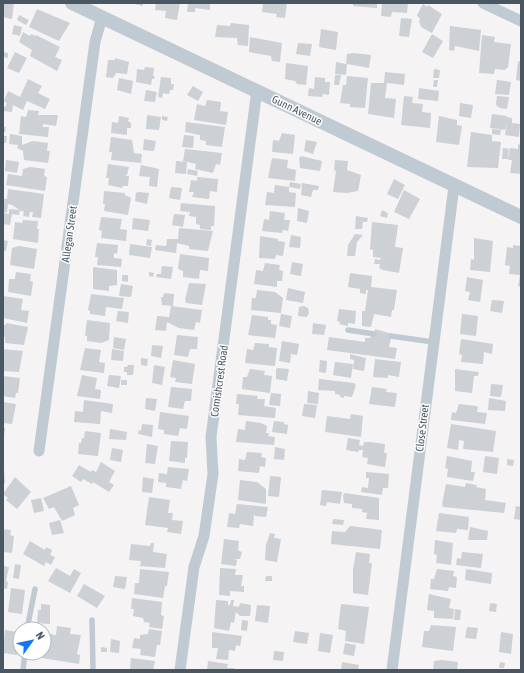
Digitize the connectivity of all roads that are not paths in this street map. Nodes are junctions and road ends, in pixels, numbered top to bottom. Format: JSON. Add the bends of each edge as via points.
{"nodes":[{"id":1,"x":72,"y":3,"type":"edge"},
{"id":2,"x":483,"y":3,"type":"edge"},
{"id":3,"x":102,"y":17,"type":"junction"},
{"id":4,"x":521,"y":21,"type":"edge"},
{"id":5,"x":257,"y":90,"type":"junction"},
{"id":6,"x":454,"y":186,"type":"junction"},
{"id":7,"x":521,"y":217,"type":"edge"},
{"id":8,"x":348,"y":330,"type":"dead end"},
{"id":9,"x":374,"y":334,"type":"dead end"},
{"id":10,"x":391,"y":336,"type":"dead end"},
{"id":11,"x":433,"y":342,"type":"junction"},
{"id":12,"x":39,"y":451,"type":"dead end"},
{"id":13,"x":35,"y":589,"type":"dead end"},
{"id":14,"x":92,"y":620,"type":"dead end"},
{"id":15,"x":29,"y":621,"type":"edge"},
{"id":16,"x":92,"y":670,"type":"edge"},
{"id":17,"x":180,"y":670,"type":"edge"},
{"id":18,"x":392,"y":670,"type":"edge"}],
"edges":[{"from":1,"to":3,"type":"street","name":"Gunn Avenue"},
{"from":2,"to":4,"type":"street"},
{"from":3,"to":5,"type":"street","name":"Gunn Avenue"},
{"from":3,"to":12,"type":"street","name":"Allegan Street","via":[[95,42]]},
{"from":5,"to":6,"type":"street","name":"Gunn Avenue"},
{"from":5,"to":17,"type":"street","name":"Cornishcrest Road","via":[[211,437],[213,474],[204,536],[194,567]]},
{"from":6,"to":7,"type":"street","name":"Gunn Avenue"},
{"from":6,"to":11,"type":"street","name":"Close Street"},
{"from":8,"to":9,"type":"lane"},
{"from":10,"to":11,"type":"lane"},
{"from":11,"to":18,"type":"street","name":"Close Street"},
{"from":13,"to":15,"type":"lane"},
{"from":14,"to":16,"type":"lane"}]}
